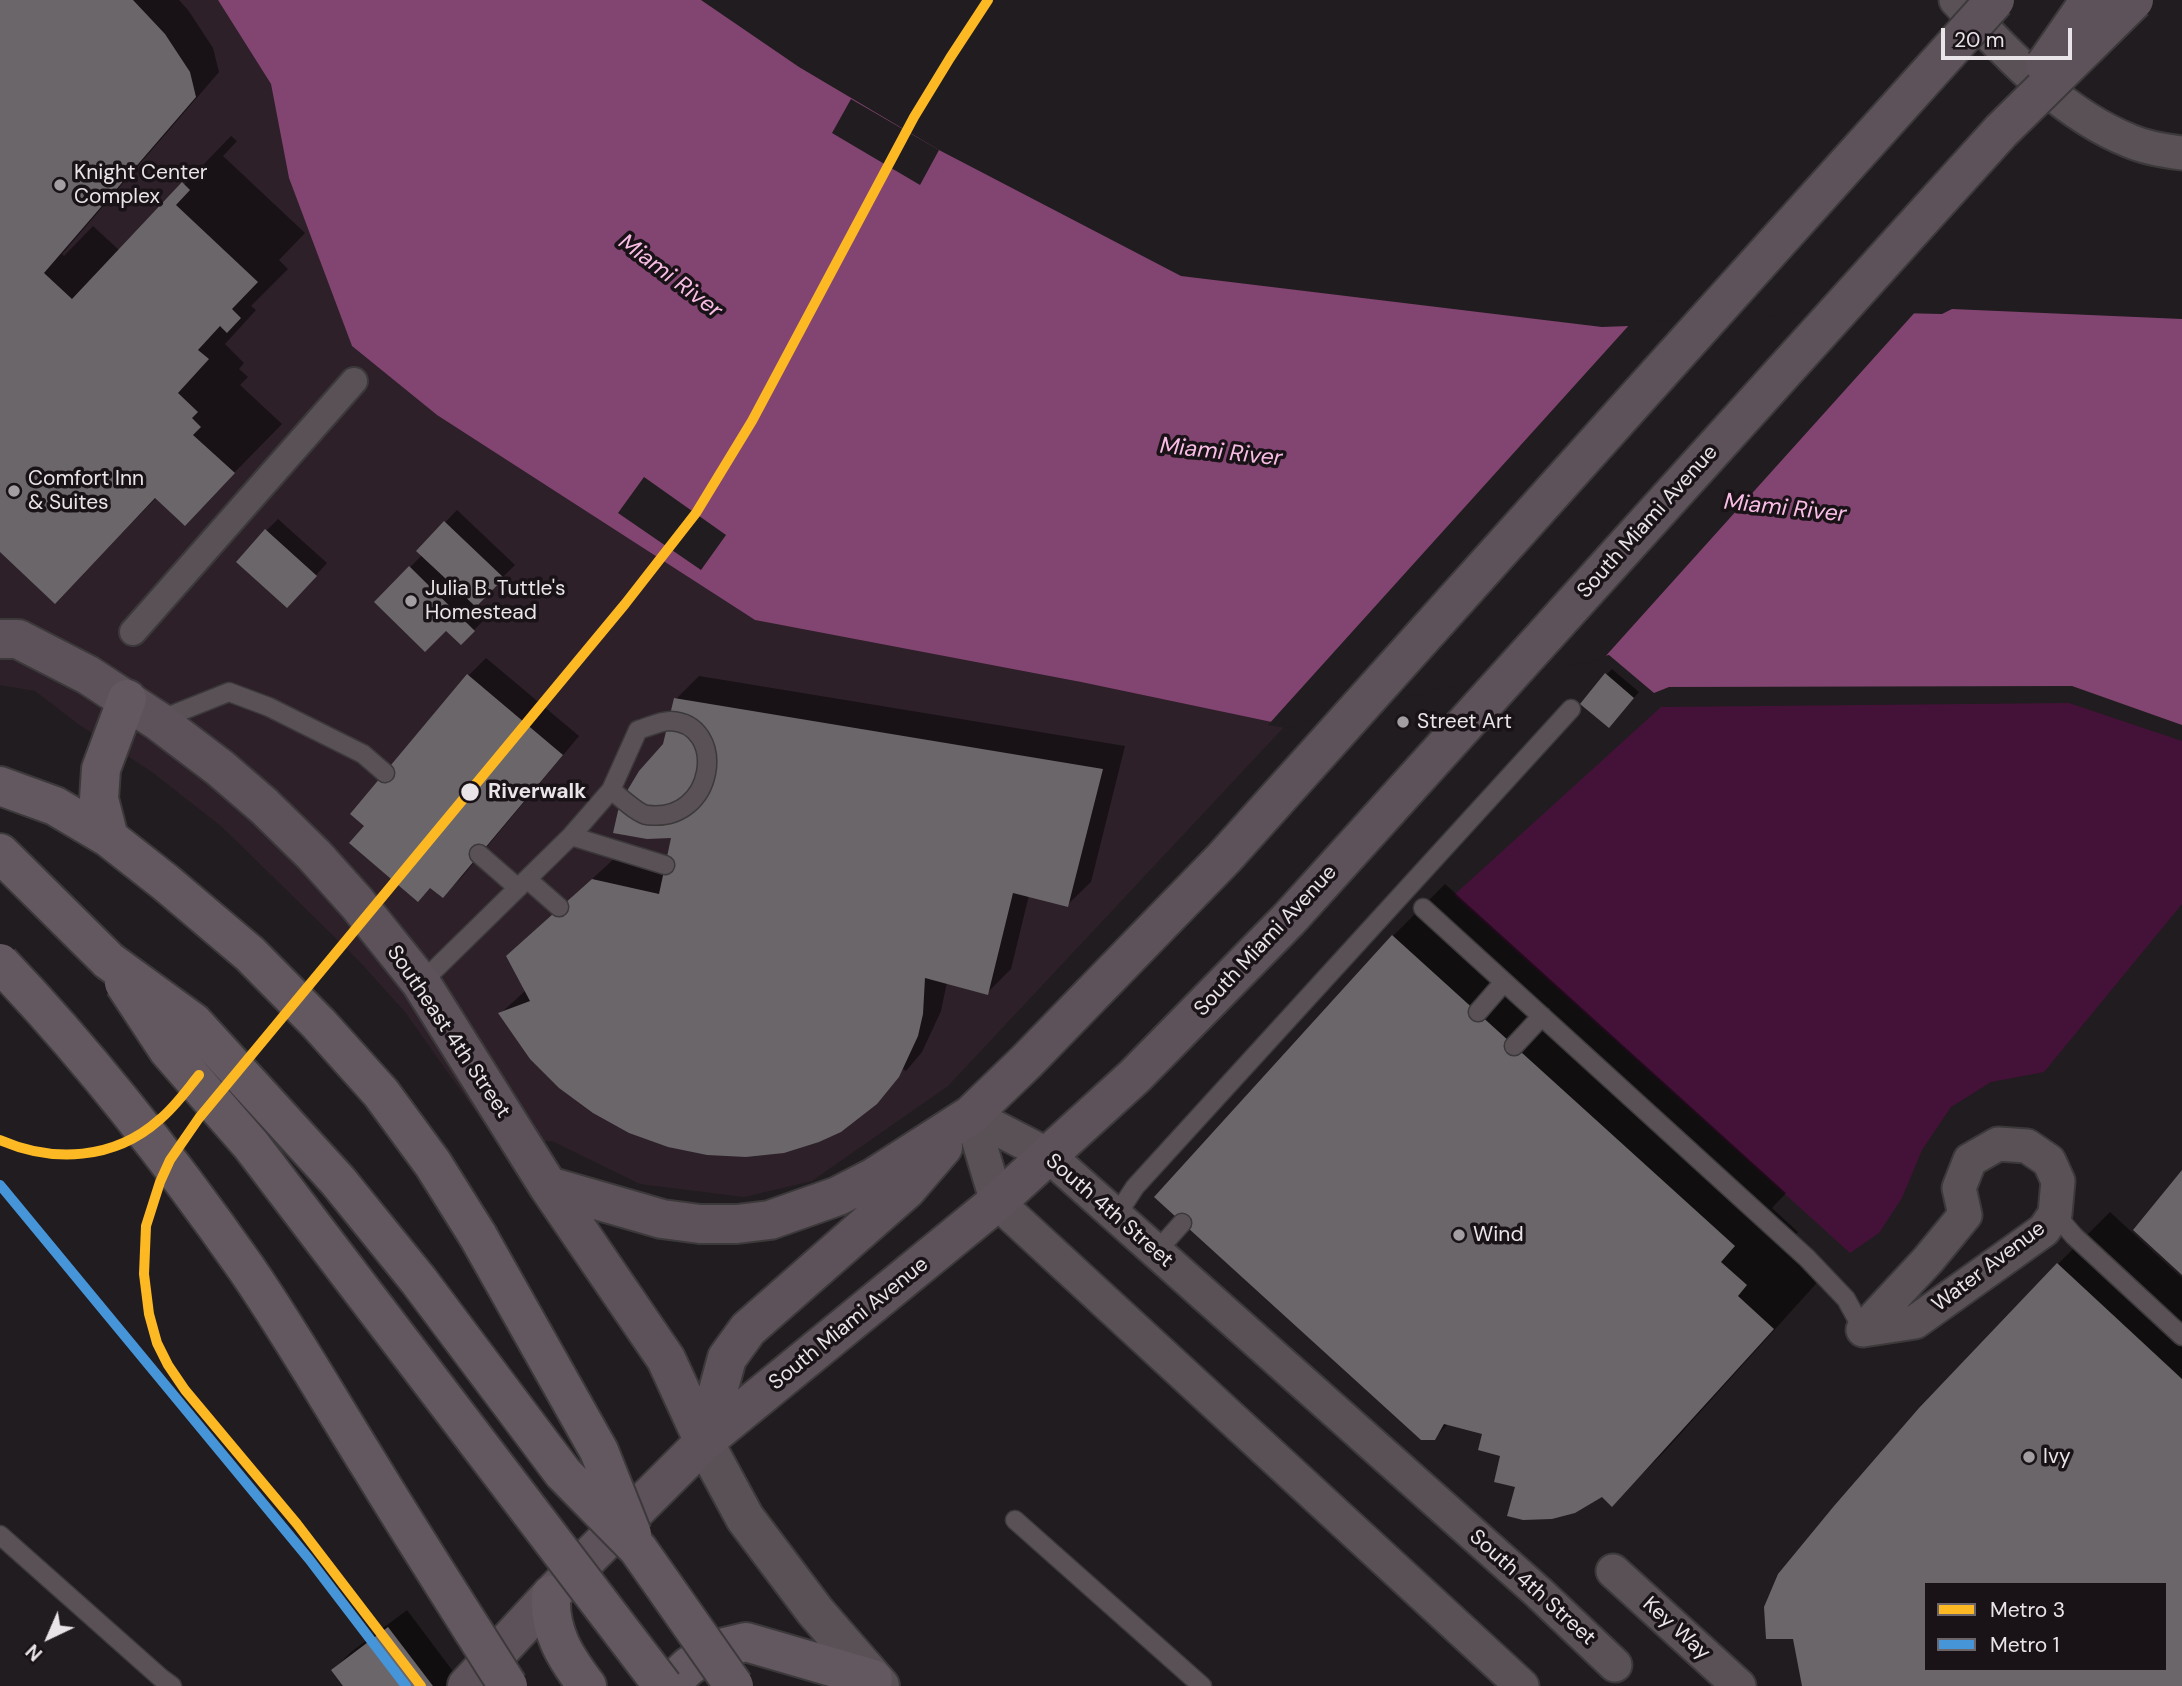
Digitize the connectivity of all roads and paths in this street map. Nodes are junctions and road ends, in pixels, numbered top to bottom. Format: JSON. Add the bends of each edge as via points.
{"nodes":[{"id":1,"x":1956,"y":0,"type":"edge"},
{"id":2,"x":1995,"y":0,"type":"edge"},
{"id":3,"x":2090,"y":0,"type":"edge"},
{"id":4,"x":2134,"y":0,"type":"edge"},
{"id":5,"x":2001,"y":131,"type":"junction"},
{"id":6,"x":2182,"y":153,"type":"edge"},
{"id":7,"x":354,"y":381,"type":"dead end"},
{"id":8,"x":133,"y":632,"type":"dead end"},
{"id":9,"x":6,"y":636,"type":"edge"},
{"id":10,"x":127,"y":699,"type":"junction"},
{"id":11,"x":1571,"y":709,"type":"dead end"},
{"id":12,"x":158,"y":721,"type":"junction"},
{"id":13,"x":385,"y":773,"type":"dead end"},
{"id":14,"x":0,"y":786,"type":"edge"},
{"id":15,"x":611,"y":790,"type":"junction"},
{"id":16,"x":571,"y":835,"type":"junction"},
{"id":17,"x":108,"y":838,"type":"junction"},
{"id":18,"x":0,"y":853,"type":"edge"},
{"id":19,"x":479,"y":854,"type":"dead end"},
{"id":20,"x":665,"y":866,"type":"dead end"},
{"id":21,"x":523,"y":883,"type":"junction"},
{"id":22,"x":559,"y":907,"type":"dead end"},
{"id":23,"x":1423,"y":908,"type":"dead end"},
{"id":24,"x":110,"y":961,"type":"junction"},
{"id":25,"x":0,"y":963,"type":"edge"},
{"id":26,"x":1504,"y":982,"type":"junction"},
{"id":27,"x":421,"y":983,"type":"junction"},
{"id":28,"x":1478,"y":1012,"type":"dead end"},
{"id":29,"x":1542,"y":1016,"type":"junction"},
{"id":30,"x":1514,"y":1046,"type":"dead end"},
{"id":31,"x":971,"y":1115,"type":"junction"},
{"id":32,"x":1048,"y":1155,"type":"junction"},
{"id":33,"x":548,"y":1186,"type":"junction"},
{"id":34,"x":998,"y":1202,"type":"junction"},
{"id":35,"x":2055,"y":1214,"type":"junction"},
{"id":36,"x":1116,"y":1216,"type":"junction"},
{"id":37,"x":1182,"y":1223,"type":"dead end"},
{"id":38,"x":1156,"y":1252,"type":"junction"},
{"id":39,"x":1863,"y":1330,"type":"junction"},
{"id":40,"x":2182,"y":1336,"type":"edge"},
{"id":41,"x":704,"y":1442,"type":"junction"},
{"id":42,"x":1015,"y":1520,"type":"dead end"},
{"id":43,"x":0,"y":1535,"type":"edge"},
{"id":44,"x":638,"y":1549,"type":"junction"},
{"id":45,"x":1613,"y":1571,"type":"dead end"},
{"id":46,"x":551,"y":1595,"type":"junction"},
{"id":47,"x":1615,"y":1665,"type":"dead end"},
{"id":48,"x":876,"y":1683,"type":"edge"},
{"id":49,"x":172,"y":1686,"type":"edge"},
{"id":50,"x":467,"y":1686,"type":"edge"},
{"id":51,"x":508,"y":1686,"type":"edge"},
{"id":52,"x":587,"y":1686,"type":"edge"},
{"id":53,"x":663,"y":1686,"type":"edge"},
{"id":54,"x":668,"y":1686,"type":"edge"},
{"id":55,"x":734,"y":1686,"type":"edge"},
{"id":56,"x":1202,"y":1686,"type":"edge"},
{"id":57,"x":1522,"y":1686,"type":"edge"},
{"id":58,"x":1739,"y":1686,"type":"edge"}],
"edges":[{"from":1,"to":6,"type":"street","via":[[2078,114],[2132,142]]},
{"from":2,"to":31,"type":"main road","bridge":true,"via":[[1224,858]]},
{"from":3,"to":5,"type":"main road","name":"South Miami Avenue","bridge":true},
{"from":4,"to":5,"type":"main road","name":"South Miami Avenue","bridge":true},
{"from":5,"to":32,"type":"main road","name":"South Miami Avenue","via":[[1289,919],[1183,1029]]},
{"from":7,"to":8,"type":"street"},
{"from":9,"to":10,"type":"main road","name":"Southeast 4th Street"},
{"from":10,"to":12,"type":"main road","name":"Southeast 4th Street"},
{"from":10,"to":17,"type":"highway","via":[[101,769],[99,799]]},
{"from":11,"to":36,"type":"lane","via":[[1135,1187]]},
{"from":12,"to":13,"type":"lane","via":[[229,692],[363,754]]},
{"from":12,"to":27,"type":"main road","name":"Southeast 4th Street","via":[[229,776],[314,855]]},
{"from":14,"to":17,"type":"highway","via":[[55,806]]},
{"from":15,"to":15,"type":"lane","via":[[644,815],[671,814],[691,803],[704,782],[708,758],[702,739],[687,726],[670,721],[638,730]]},
{"from":15,"to":16,"type":"lane"},
{"from":16,"to":20,"type":"lane"},
{"from":16,"to":21,"type":"lane"},
{"from":17,"to":44,"type":"highway","bridge":true,"via":[[250,954],[381,1093],[478,1236],[599,1451]]},
{"from":18,"to":24,"type":"highway"},
{"from":19,"to":21,"type":"lane"},
{"from":21,"to":22,"type":"lane"},
{"from":21,"to":27,"type":"lane"},
{"from":23,"to":26,"type":"lane"},
{"from":24,"to":44,"type":"highway","bridge":true,"via":[[193,1022],[329,1172],[419,1281],[563,1473]]},
{"from":24,"to":53,"type":"highway","bridge":true,"via":[[168,1050],[251,1145]]},
{"from":25,"to":51,"type":"highway","bridge":true,"via":[[103,1078],[248,1271]]},
{"from":26,"to":28,"type":"lane"},
{"from":26,"to":29,"type":"lane"},
{"from":27,"to":33,"type":"main road","name":"Southeast 4th Street"},
{"from":29,"to":30,"type":"lane"},
{"from":29,"to":39,"type":"lane","via":[[1807,1258],[1846,1299]]},
{"from":31,"to":32,"type":"street","name":"South 4th Street"},
{"from":31,"to":33,"type":"main road","via":[[873,1178],[770,1220],[700,1224],[662,1219]]},
{"from":31,"to":34,"type":"street"},
{"from":31,"to":41,"type":"main road","via":[[906,1190],[748,1329],[727,1358]]},
{"from":32,"to":34,"type":"main road","name":"South Miami Avenue"},
{"from":32,"to":36,"type":"street","name":"South 4th Street"},
{"from":33,"to":41,"type":"main road","name":"Southeast 4th Street","via":[[666,1359]]},
{"from":34,"to":41,"type":"main road","name":"South Miami Avenue"},
{"from":34,"to":57,"type":"street"},
{"from":35,"to":39,"type":"street","name":"Water Avenue","via":[[2045,1230],[1915,1322]]},
{"from":35,"to":39,"type":"street","name":"Water Avenue","via":[[2058,1181],[2049,1161],[2027,1146],[1998,1143],[1970,1160],[1959,1188],[1965,1215]]},
{"from":35,"to":40,"type":"lane"},
{"from":36,"to":38,"type":"street","name":"South 4th Street"},
{"from":37,"to":38,"type":"lane"},
{"from":38,"to":47,"type":"street","name":"South 4th Street"},
{"from":41,"to":46,"type":"main road","name":"South Miami Avenue"},
{"from":41,"to":48,"type":"street","via":[[745,1518]]},
{"from":42,"to":56,"type":"lane"},
{"from":43,"to":49,"type":"lane"},
{"from":44,"to":55,"type":"highway","bridge":true},
{"from":45,"to":58,"type":"street","name":"Key Way"},
{"from":46,"to":50,"type":"main road","name":"South Miami Avenue"},
{"from":46,"to":52,"type":"highway","via":[[556,1634],[566,1659]]},
{"from":48,"to":54,"type":"highway","via":[[746,1642],[716,1648]]}]}
